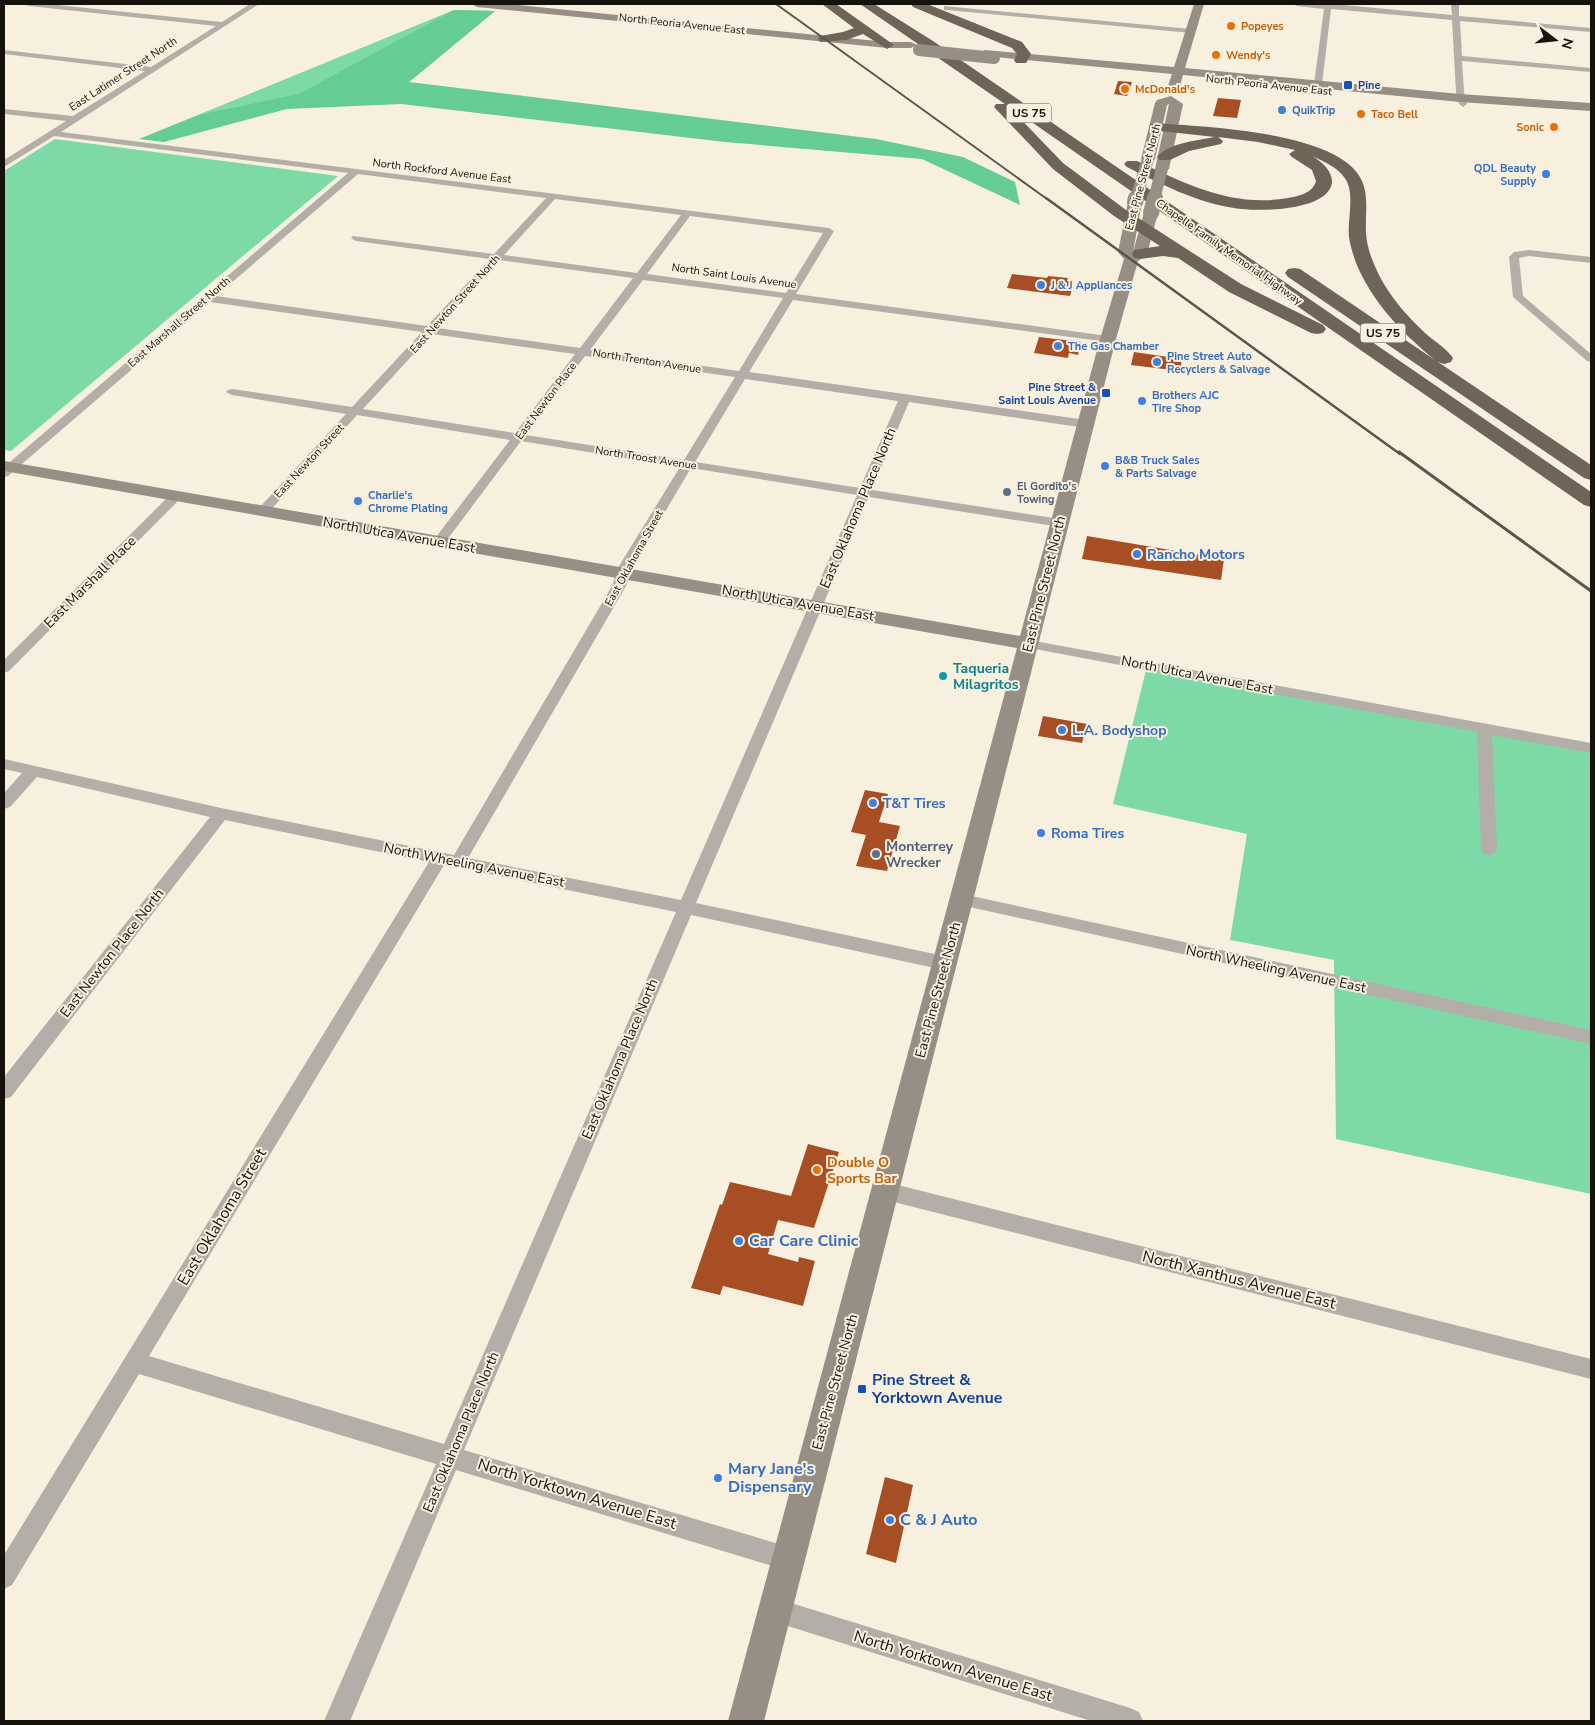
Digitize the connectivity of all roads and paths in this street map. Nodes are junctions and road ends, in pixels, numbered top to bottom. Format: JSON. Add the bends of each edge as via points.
{"nodes":[{"id":1,"x":30,"y":4,"type":"edge"},
{"id":2,"x":254,"y":4,"type":"edge"},
{"id":3,"x":477,"y":4,"type":"edge"},
{"id":4,"x":828,"y":4,"type":"edge"},
{"id":5,"x":866,"y":4,"type":"edge"},
{"id":6,"x":917,"y":4,"type":"edge"},
{"id":7,"x":1199,"y":4,"type":"edge"},
{"id":8,"x":1297,"y":4,"type":"edge"},
{"id":9,"x":1455,"y":4,"type":"edge"},
{"id":10,"x":1328,"y":5,"type":"edge"},
{"id":11,"x":965,"y":6,"type":"edge"},
{"id":12,"x":124,"y":7,"type":"dead end"},
{"id":13,"x":948,"y":8,"type":"dead end"},
{"id":14,"x":114,"y":13,"type":"junction"},
{"id":15,"x":1456,"y":18,"type":"junction"},
{"id":16,"x":222,"y":24,"type":"junction"},
{"id":17,"x":861,"y":26,"type":"junction"},
{"id":18,"x":1591,"y":30,"type":"edge"},
{"id":19,"x":1192,"y":31,"type":"junction"},
{"id":20,"x":825,"y":39,"type":"junction"},
{"id":21,"x":887,"y":45,"type":"junction"},
{"id":22,"x":947,"y":48,"type":"junction"},
{"id":23,"x":4,"y":52,"type":"edge"},
{"id":24,"x":1022,"y":58,"type":"junction"},
{"id":25,"x":1458,"y":58,"type":"junction"},
{"id":26,"x":152,"y":69,"type":"junction"},
{"id":27,"x":1591,"y":70,"type":"edge"},
{"id":28,"x":998,"y":73,"type":"dead end"},
{"id":29,"x":1178,"y":73,"type":"junction"},
{"id":30,"x":1319,"y":87,"type":"junction"},
{"id":31,"x":1171,"y":100,"type":"junction"},
{"id":32,"x":1462,"y":101,"type":"junction"},
{"id":33,"x":1591,"y":106,"type":"edge"},
{"id":34,"x":4,"y":111,"type":"edge"},
{"id":35,"x":1591,"y":112,"type":"edge"},
{"id":36,"x":73,"y":119,"type":"junction"},
{"id":37,"x":1174,"y":122,"type":"junction"},
{"id":38,"x":1156,"y":127,"type":"junction"},
{"id":39,"x":52,"y":133,"type":"junction"},
{"id":40,"x":1164,"y":163,"type":"junction"},
{"id":41,"x":4,"y":164,"type":"edge"},
{"id":42,"x":355,"y":172,"type":"junction"},
{"id":43,"x":552,"y":196,"type":"junction"},
{"id":44,"x":688,"y":213,"type":"junction"},
{"id":45,"x":1206,"y":214,"type":"dead end"},
{"id":46,"x":1130,"y":220,"type":"junction"},
{"id":47,"x":1149,"y":221,"type":"junction"},
{"id":48,"x":829,"y":231,"type":"joint"},
{"id":49,"x":356,"y":238,"type":"dead end"},
{"id":50,"x":1183,"y":254,"type":"junction"},
{"id":51,"x":1135,"y":256,"type":"junction"},
{"id":52,"x":497,"y":257,"type":"junction"},
{"id":53,"x":1591,"y":260,"type":"edge"},
{"id":54,"x":1280,"y":264,"type":"dead end"},
{"id":55,"x":640,"y":276,"type":"junction"},
{"id":56,"x":790,"y":296,"type":"junction"},
{"id":57,"x":207,"y":298,"type":"junction"},
{"id":58,"x":432,"y":329,"type":"junction"},
{"id":59,"x":1108,"y":338,"type":"junction"},
{"id":60,"x":583,"y":351,"type":"junction"},
{"id":61,"x":1591,"y":359,"type":"edge"},
{"id":62,"x":741,"y":375,"type":"junction"},
{"id":63,"x":232,"y":392,"type":"dead end"},
{"id":64,"x":905,"y":398,"type":"junction"},
{"id":65,"x":356,"y":411,"type":"junction"},
{"id":66,"x":1468,"y":416,"type":"junction"},
{"id":67,"x":1086,"y":424,"type":"junction"},
{"id":68,"x":518,"y":438,"type":"junction"},
{"id":69,"x":687,"y":465,"type":"junction"},
{"id":70,"x":6,"y":469,"type":"edge"},
{"id":71,"x":1588,"y":472,"type":"edge"},
{"id":72,"x":864,"y":492,"type":"junction"},
{"id":73,"x":176,"y":496,"type":"junction"},
{"id":74,"x":1591,"y":502,"type":"edge"},
{"id":75,"x":262,"y":511,"type":"junction"},
{"id":76,"x":1060,"y":523,"type":"junction"},
{"id":77,"x":439,"y":541,"type":"junction"},
{"id":78,"x":625,"y":574,"type":"junction"},
{"id":79,"x":817,"y":606,"type":"junction"},
{"id":80,"x":1029,"y":644,"type":"junction"},
{"id":81,"x":4,"y":668,"type":"edge"},
{"id":82,"x":1484,"y":729,"type":"junction"},
{"id":83,"x":1591,"y":748,"type":"edge"},
{"id":84,"x":4,"y":764,"type":"edge"},
{"id":85,"x":33,"y":771,"type":"junction"},
{"id":86,"x":4,"y":803,"type":"edge"},
{"id":87,"x":221,"y":814,"type":"junction"},
{"id":88,"x":1489,"y":849,"type":"dead end"},
{"id":89,"x":449,"y":859,"type":"junction"},
{"id":90,"x":962,"y":900,"type":"junction"},
{"id":91,"x":685,"y":907,"type":"junction"},
{"id":92,"x":944,"y":963,"type":"junction"},
{"id":93,"x":1591,"y":1036,"type":"edge"},
{"id":94,"x":4,"y":1091,"type":"edge"},
{"id":95,"x":886,"y":1191,"type":"junction"},
{"id":96,"x":134,"y":1362,"type":"junction"},
{"id":97,"x":1591,"y":1369,"type":"edge"},
{"id":98,"x":451,"y":1456,"type":"junction"},
{"id":99,"x":789,"y":1559,"type":"junction"},
{"id":100,"x":4,"y":1577,"type":"edge"},
{"id":101,"x":776,"y":1610,"type":"junction"},
{"id":102,"x":337,"y":1721,"type":"edge"},
{"id":103,"x":746,"y":1721,"type":"edge"},
{"id":104,"x":1130,"y":1721,"type":"edge"}],
"edges":[{"from":1,"to":14,"type":"street"},
{"from":2,"to":16,"type":"street","name":"East Latimer Street North"},
{"from":3,"to":20,"type":"main road","name":"North Peoria Avenue East"},
{"from":4,"to":17,"type":"highway"},
{"from":5,"to":22,"type":"highway","name":"Chapelle Family Memorial Highway","number":"US 75"},
{"from":6,"to":24,"type":"highway","via":[[1017,45],[1024,54]]},
{"from":7,"to":19,"type":"main road","name":"East Pine Street North"},
{"from":8,"to":10,"type":"street"},
{"from":9,"to":15,"type":"street"},
{"from":10,"to":15,"type":"street"},
{"from":10,"to":30,"type":"street"},
{"from":11,"to":13,"type":"street"},
{"from":11,"to":19,"type":"street"},
{"from":12,"to":14,"type":"street"},
{"from":14,"to":16,"type":"street"},
{"from":15,"to":18,"type":"street"},
{"from":15,"to":25,"type":"street"},
{"from":16,"to":26,"type":"street","name":"East Latimer Street North"},
{"from":17,"to":20,"type":"highway","via":[[854,34]]},
{"from":17,"to":21,"type":"highway"},
{"from":19,"to":29,"type":"main road","name":"East Pine Street North"},
{"from":20,"to":21,"type":"main road","name":"North Peoria Avenue East"},
{"from":21,"to":24,"type":"main road","name":"North Peoria Avenue East","bridge":true},
{"from":22,"to":28,"type":"highway","name":"Chapelle Family Memorial Highway","number":"US 75"},
{"from":22,"to":46,"type":"highway","via":[[1058,166]]},
{"from":22,"to":66,"type":"highway","name":"Chapelle Family Memorial Highway","number":"US 75"},
{"from":23,"to":26,"type":"street"},
{"from":24,"to":29,"type":"main road","name":"North Peoria Avenue East"},
{"from":25,"to":27,"type":"street"},
{"from":25,"to":32,"type":"street"},
{"from":26,"to":36,"type":"street","name":"East Latimer Street North"},
{"from":29,"to":30,"type":"main road","name":"North Peoria Avenue East"},
{"from":29,"to":31,"type":"main road","name":"East Pine Street North"},
{"from":30,"to":32,"type":"main road","name":"North Peoria Avenue East"},
{"from":31,"to":37,"type":"main road","name":"East Pine Street North","via":[[1177,104]]},
{"from":31,"to":38,"type":"main road","name":"East Pine Street North","via":[[1161,102]]},
{"from":32,"to":33,"type":"main road","name":"North Peoria Avenue East"},
{"from":32,"to":35,"type":"main road","name":"North Peoria Avenue East"},
{"from":34,"to":36,"type":"street"},
{"from":36,"to":39,"type":"street","name":"East Latimer Street North"},
{"from":37,"to":38,"type":"highway"},
{"from":37,"to":40,"type":"main road","name":"East Pine Street North"},
{"from":37,"to":71,"type":"highway","via":[[1210,133],[1295,145],[1323,155],[1348,171],[1357,187],[1357,234],[1361,254],[1388,302],[1438,353]]},
{"from":38,"to":46,"type":"main road","name":"East Pine Street North","bridge":true},
{"from":39,"to":41,"type":"street","name":"East Latimer Street North"},
{"from":39,"to":42,"type":"street","name":"North Rockford Avenue East"},
{"from":40,"to":45,"type":"highway","name":"Chapelle Family Memorial Highway","via":[[1185,147],[1208,142],[1256,142],[1306,158],[1319,167],[1325,179],[1317,192],[1295,202],[1237,204],[1191,192],[1128,161]]},
{"from":40,"to":47,"type":"main road","name":"East Pine Street North","bridge":true},
{"from":42,"to":43,"type":"street","name":"North Rockford Avenue East"},
{"from":42,"to":57,"type":"street","name":"East Marshall Street North"},
{"from":43,"to":44,"type":"street","name":"North Rockford Avenue East"},
{"from":43,"to":52,"type":"street","name":"East Newton Street North"},
{"from":44,"to":48,"type":"street","name":"North Rockford Avenue East"},
{"from":44,"to":55,"type":"street","name":"East Newton Place"},
{"from":46,"to":47,"type":"highway"},
{"from":46,"to":51,"type":"main road","name":"East Pine Street North","via":[[1125,252]]},
{"from":47,"to":50,"type":"highway"},
{"from":47,"to":51,"type":"main road","name":"East Pine Street North"},
{"from":48,"to":56,"type":"street","name":"East Oklahoma Street"},
{"from":49,"to":52,"type":"street","name":"North Saint Louis Avenue"},
{"from":50,"to":51,"type":"highway","via":[[1163,251]]},
{"from":50,"to":66,"type":"highway","via":[[1235,288],[1328,335]]},
{"from":51,"to":59,"type":"main road","name":"East Pine Street North"},
{"from":52,"to":55,"type":"street","name":"North Saint Louis Avenue"},
{"from":52,"to":58,"type":"street","name":"East Newton Street North"},
{"from":53,"to":61,"type":"street","via":[[1524,253],[1514,257],[1518,297]]},
{"from":54,"to":71,"type":"highway","name":"Chapelle Family Memorial Highway","number":"US 75"},
{"from":55,"to":56,"type":"street","name":"North Saint Louis Avenue"},
{"from":55,"to":60,"type":"street","name":"East Newton Place"},
{"from":56,"to":59,"type":"street","name":"North Saint Louis Avenue"},
{"from":56,"to":62,"type":"street","name":"East Oklahoma Street"},
{"from":57,"to":58,"type":"street","name":"North Trenton Avenue"},
{"from":57,"to":70,"type":"street","name":"East Marshall Street North"},
{"from":58,"to":60,"type":"street","name":"North Trenton Avenue"},
{"from":58,"to":65,"type":"street","name":"East Newton Street North"},
{"from":59,"to":67,"type":"main road","name":"East Pine Street North"},
{"from":60,"to":62,"type":"street","name":"North Trenton Avenue"},
{"from":60,"to":68,"type":"street","name":"East Newton Place"},
{"from":62,"to":64,"type":"street","name":"North Trenton Avenue"},
{"from":62,"to":69,"type":"street","name":"East Oklahoma Street"},
{"from":63,"to":65,"type":"street","name":"North Troost Avenue"},
{"from":64,"to":67,"type":"street","name":"North Trenton Avenue"},
{"from":64,"to":72,"type":"street","name":"East Oklahoma Place North"},
{"from":65,"to":68,"type":"street","name":"North Troost Avenue"},
{"from":65,"to":75,"type":"street","name":"East Newton Street"},
{"from":66,"to":74,"type":"highway","name":"Chapelle Family Memorial Highway","number":"US 75"},
{"from":67,"to":76,"type":"main road","name":"East Pine Street North"},
{"from":68,"to":69,"type":"street","name":"North Troost Avenue"},
{"from":68,"to":77,"type":"street","name":"East Newton Place"},
{"from":69,"to":72,"type":"street","name":"North Troost Avenue"},
{"from":69,"to":78,"type":"street","name":"East Oklahoma Street","via":[[626,566]]},
{"from":70,"to":73,"type":"main road","name":"North Utica Avenue East"},
{"from":72,"to":76,"type":"street","name":"North Troost Avenue"},
{"from":72,"to":79,"type":"street","name":"East Oklahoma Place North"},
{"from":73,"to":75,"type":"main road","name":"North Utica Avenue East"},
{"from":73,"to":81,"type":"street","name":"East Marshall Place"},
{"from":75,"to":77,"type":"main road","name":"North Utica Avenue East"},
{"from":76,"to":80,"type":"main road","name":"East Pine Street North"},
{"from":77,"to":78,"type":"main road","name":"North Utica Avenue East"},
{"from":78,"to":79,"type":"main road","name":"North Utica Avenue East"},
{"from":78,"to":89,"type":"street","name":"East Oklahoma Street"},
{"from":79,"to":80,"type":"main road","name":"North Utica Avenue East"},
{"from":79,"to":91,"type":"street","name":"East Oklahoma Place North"},
{"from":80,"to":82,"type":"street","name":"North Utica Avenue East"},
{"from":80,"to":90,"type":"main road","name":"East Pine Street North"},
{"from":82,"to":83,"type":"street","name":"North Utica Avenue East"},
{"from":82,"to":88,"type":"street"},
{"from":84,"to":85,"type":"street","name":"North Wheeling Avenue East"},
{"from":85,"to":86,"type":"street"},
{"from":85,"to":87,"type":"street","name":"North Wheeling Avenue East"},
{"from":87,"to":89,"type":"street","name":"North Wheeling Avenue East"},
{"from":87,"to":94,"type":"street","name":"East Newton Place North"},
{"from":89,"to":91,"type":"street","name":"North Wheeling Avenue East"},
{"from":89,"to":96,"type":"street","name":"East Oklahoma Street"},
{"from":90,"to":92,"type":"main road","name":"East Pine Street North"},
{"from":90,"to":93,"type":"street","name":"North Wheeling Avenue East"},
{"from":91,"to":92,"type":"street","name":"North Wheeling Avenue East"},
{"from":91,"to":98,"type":"street","name":"East Oklahoma Place North"},
{"from":92,"to":95,"type":"main road","name":"East Pine Street North"},
{"from":95,"to":97,"type":"street","name":"North Xanthus Avenue East"},
{"from":95,"to":99,"type":"main road","name":"East Pine Street North"},
{"from":96,"to":98,"type":"street","name":"North Yorktown Avenue East"},
{"from":96,"to":100,"type":"street","name":"East Oklahoma Street"},
{"from":98,"to":99,"type":"street","name":"North Yorktown Avenue East"},
{"from":98,"to":102,"type":"street","name":"East Oklahoma Place North"},
{"from":99,"to":101,"type":"main road","name":"East Pine Street North"},
{"from":101,"to":103,"type":"main road","name":"East Pine Street North"},
{"from":101,"to":104,"type":"street","name":"North Yorktown Avenue East"}]}
